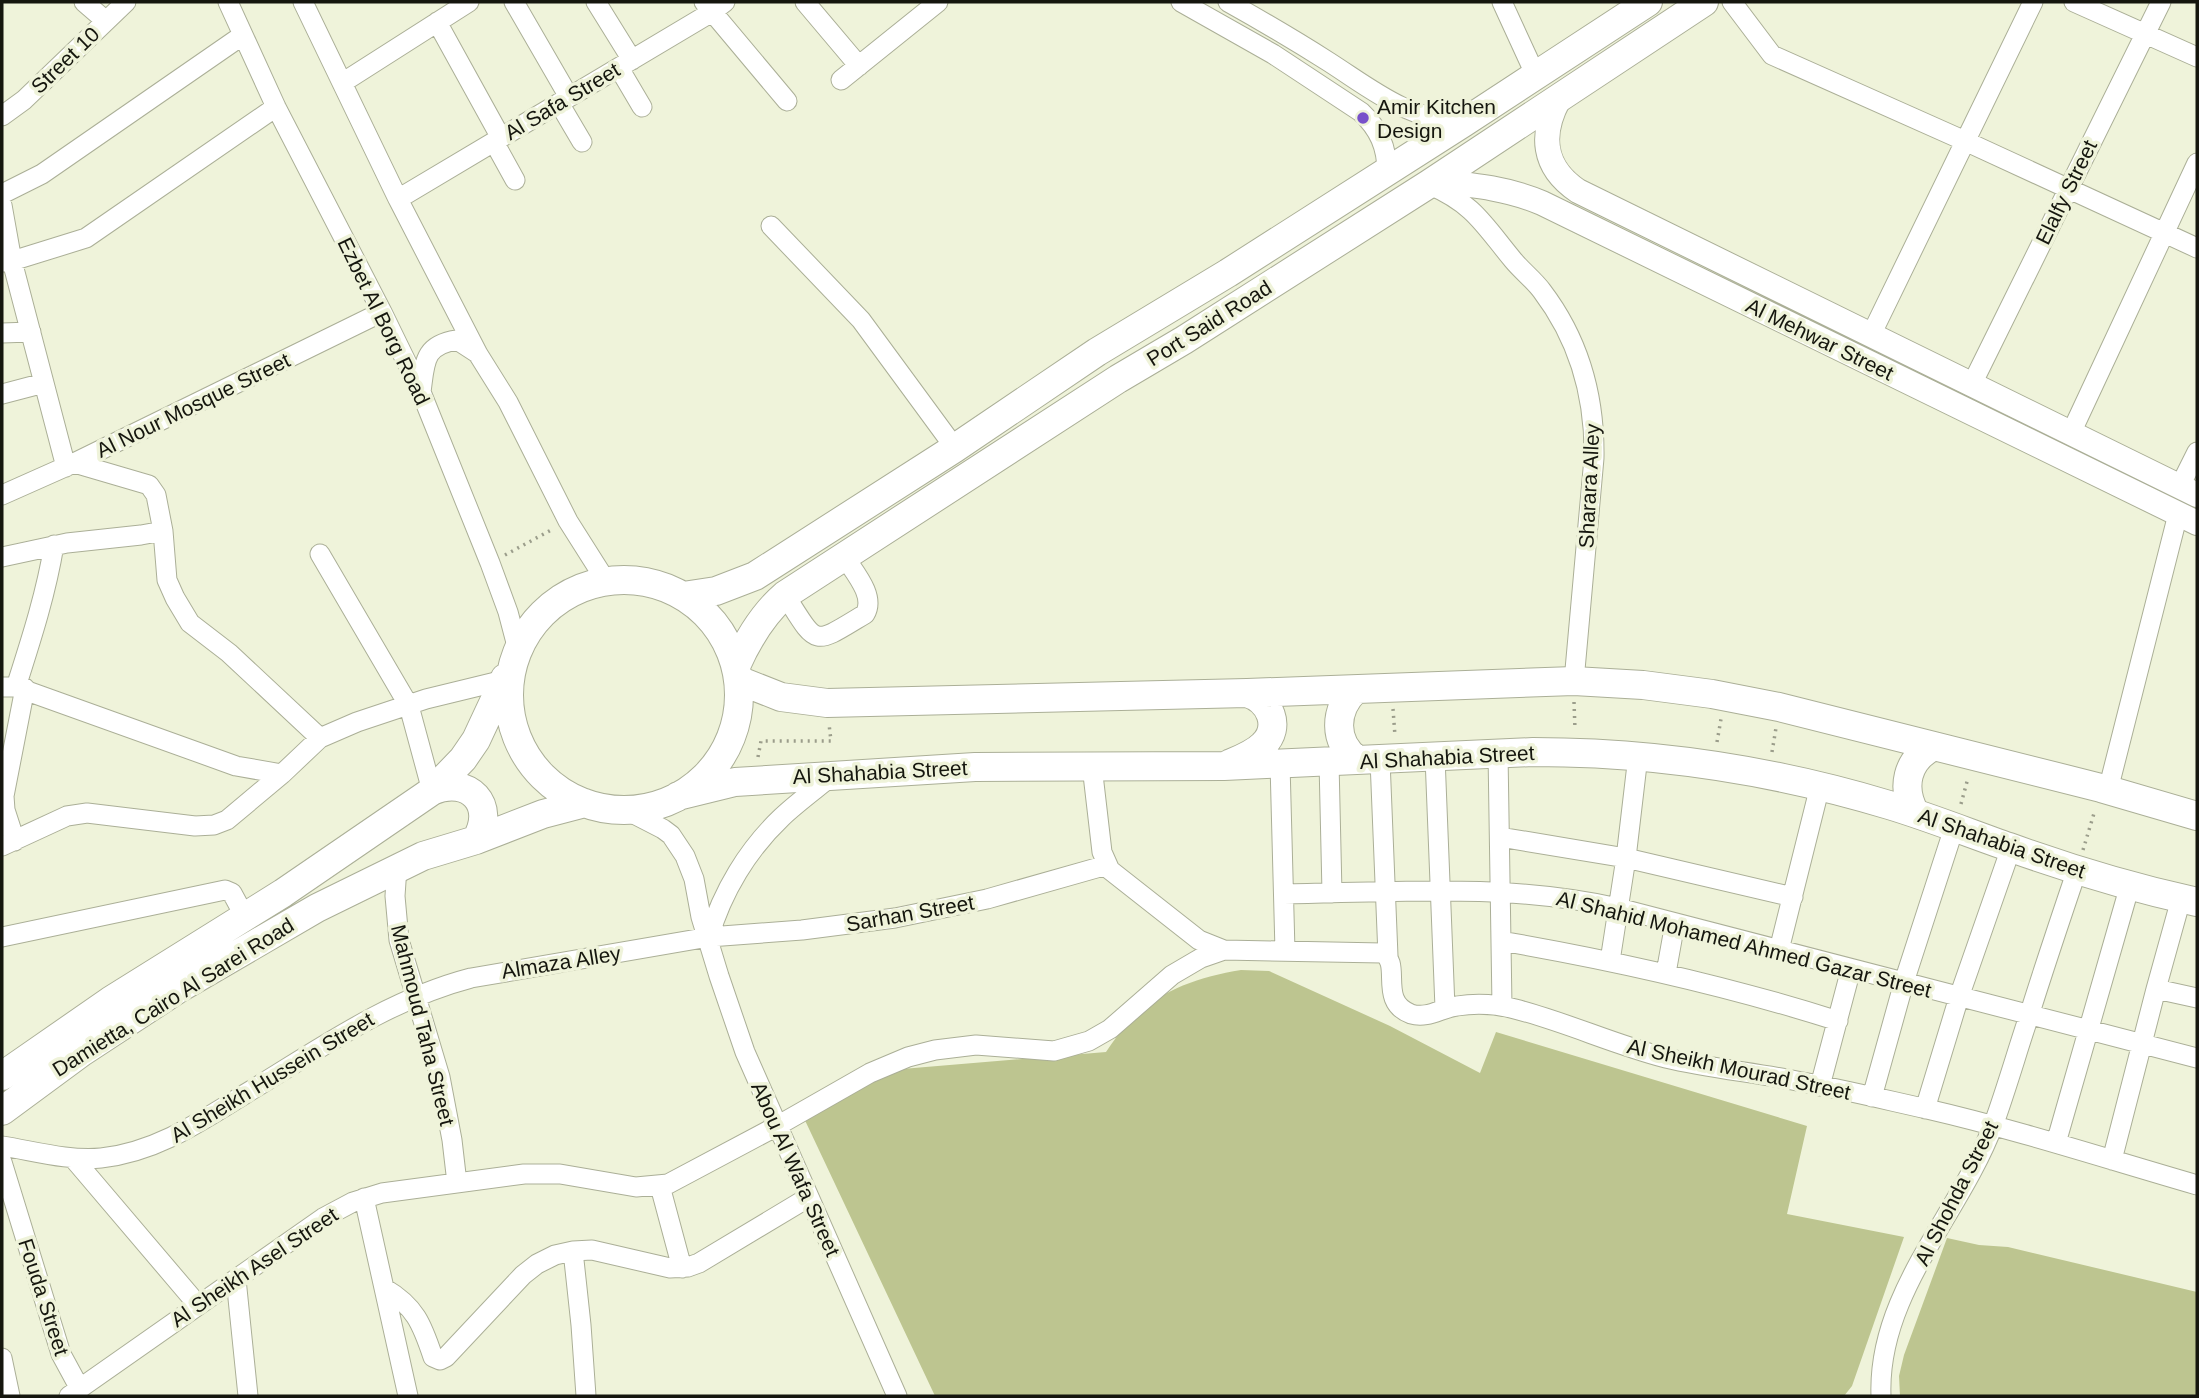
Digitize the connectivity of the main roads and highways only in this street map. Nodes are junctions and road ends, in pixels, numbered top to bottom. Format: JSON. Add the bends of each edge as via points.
{"nodes":[{"id":1,"x":1648,"y":2,"type":"edge"},
{"id":2,"x":1704,"y":2,"type":"edge"},
{"id":3,"x":1559,"y":99,"type":"junction"},
{"id":4,"x":1432,"y":183,"type":"junction"},
{"id":5,"x":1162,"y":312,"type":"junction"},
{"id":6,"x":1184,"y":340,"type":"junction"},
{"id":7,"x":1097,"y":352,"type":"junction"},
{"id":8,"x":1941,"y":369,"type":"junction"},
{"id":9,"x":1118,"y":379,"type":"junction"},
{"id":10,"x":1929,"y":392,"type":"junction"},
{"id":11,"x":2188,"y":490,"type":"edge"},
{"id":12,"x":2188,"y":518,"type":"edge"},
{"id":13,"x":683,"y":596,"type":"junction"},
{"id":14,"x":511,"y":667,"type":"junction"},
{"id":15,"x":737,"y":673,"type":"junction"},
{"id":16,"x":1355,"y":690,"type":"junction"},
{"id":17,"x":1247,"y":693,"type":"junction"},
{"id":18,"x":1934,"y":746,"type":"junction"},
{"id":19,"x":1366,"y":761,"type":"junction"},
{"id":20,"x":1224,"y":766,"type":"junction"},
{"id":21,"x":432,"y":791,"type":"junction"},
{"id":22,"x":678,"y":796,"type":"junction"},
{"id":23,"x":585,"y":803,"type":"junction"},
{"id":24,"x":1916,"y":814,"type":"junction"},
{"id":25,"x":2197,"y":816,"type":"edge"},
{"id":26,"x":476,"y":840,"type":"junction"},
{"id":27,"x":2189,"y":901,"type":"edge"},
{"id":28,"x":2,"y":1076,"type":"edge"},
{"id":29,"x":2,"y":1111,"type":"edge"}],
"edges":[{"from":1,"to":5,"type":"highway","name":"Port Said Road"},
{"from":2,"to":3,"type":"highway","name":"Port Said Road"},
{"from":3,"to":4,"type":"highway","name":"Port Said Road"},
{"from":3,"to":8,"type":"main road","name":"Al Mehwar Street","via":[[1546,141],[1553,166],[1570,186]]},
{"from":4,"to":6,"type":"highway","name":"Port Said Road"},
{"from":4,"to":10,"type":"main road","name":"Al Mehwar Street","via":[[1490,187],[1542,203]]},
{"from":5,"to":6,"type":"highway","via":[[1163,333]]},
{"from":5,"to":7,"type":"highway","name":"Port Said Road"},
{"from":6,"to":9,"type":"highway","name":"Port Said Road"},
{"from":7,"to":9,"type":"highway","via":[[1118,362]]},
{"from":7,"to":13,"type":"highway","name":"Port Said Road","via":[[755,576],[716,591]]},
{"from":8,"to":10,"type":"main road"},
{"from":8,"to":11,"type":"main road","name":"Al Mehwar Street"},
{"from":9,"to":15,"type":"highway","name":"Port Said Road","via":[[785,594],[757,627]]},
{"from":10,"to":12,"type":"main road","name":"Al Mehwar Street"},
{"from":13,"to":14,"type":"highway","via":[[626,580],[582,588],[560,599],[535,622]]},
{"from":13,"to":15,"type":"highway","via":[[721,633]]},
{"from":14,"to":21,"type":"highway","name":"Damietta, Cairo Al Sarei Road","via":[[476,740]]},
{"from":14,"to":23,"type":"highway","via":[[510,712],[523,750],[549,782]]},
{"from":15,"to":17,"type":"highway","via":[[781,697],[827,703]]},
{"from":15,"to":22,"type":"highway","via":[[737,714],[726,747],[706,775]]},
{"from":16,"to":17,"type":"highway"},
{"from":16,"to":18,"type":"highway","via":[[1574,681],[1643,685],[1779,707]]},
{"from":16,"to":19,"type":"highway","via":[[1343,704],[1339,729],[1345,747]]},
{"from":17,"to":20,"type":"highway","via":[[1267,706],[1272,716],[1271,734],[1256,751]]},
{"from":18,"to":24,"type":"highway","via":[[1920,756],[1909,775],[1907,792]]},
{"from":18,"to":25,"type":"highway"},
{"from":19,"to":20,"type":"highway","name":"Al Shahabia Street"},
{"from":19,"to":24,"type":"highway","name":"Al Shahabia Street","via":[[1498,753],[1638,756],[1769,775]]},
{"from":20,"to":22,"type":"highway","name":"Al Shahabia Street","via":[[975,767],[755,780]]},
{"from":21,"to":26,"type":"highway","via":[[455,785],[476,796],[484,818]]},
{"from":21,"to":28,"type":"highway","name":"Damietta, Cairo Al Sarei Road"},
{"from":22,"to":23,"type":"highway","via":[[626,810]]},
{"from":23,"to":26,"type":"highway","name":"Damietta, Cairo Al Sarei Road"},
{"from":24,"to":27,"type":"highway","name":"Al Shahabia Street","via":[[2077,870]]},
{"from":26,"to":29,"type":"highway","name":"Damietta, Cairo Al Sarei Road","via":[[397,867],[277,930],[82,1052]]}]}
